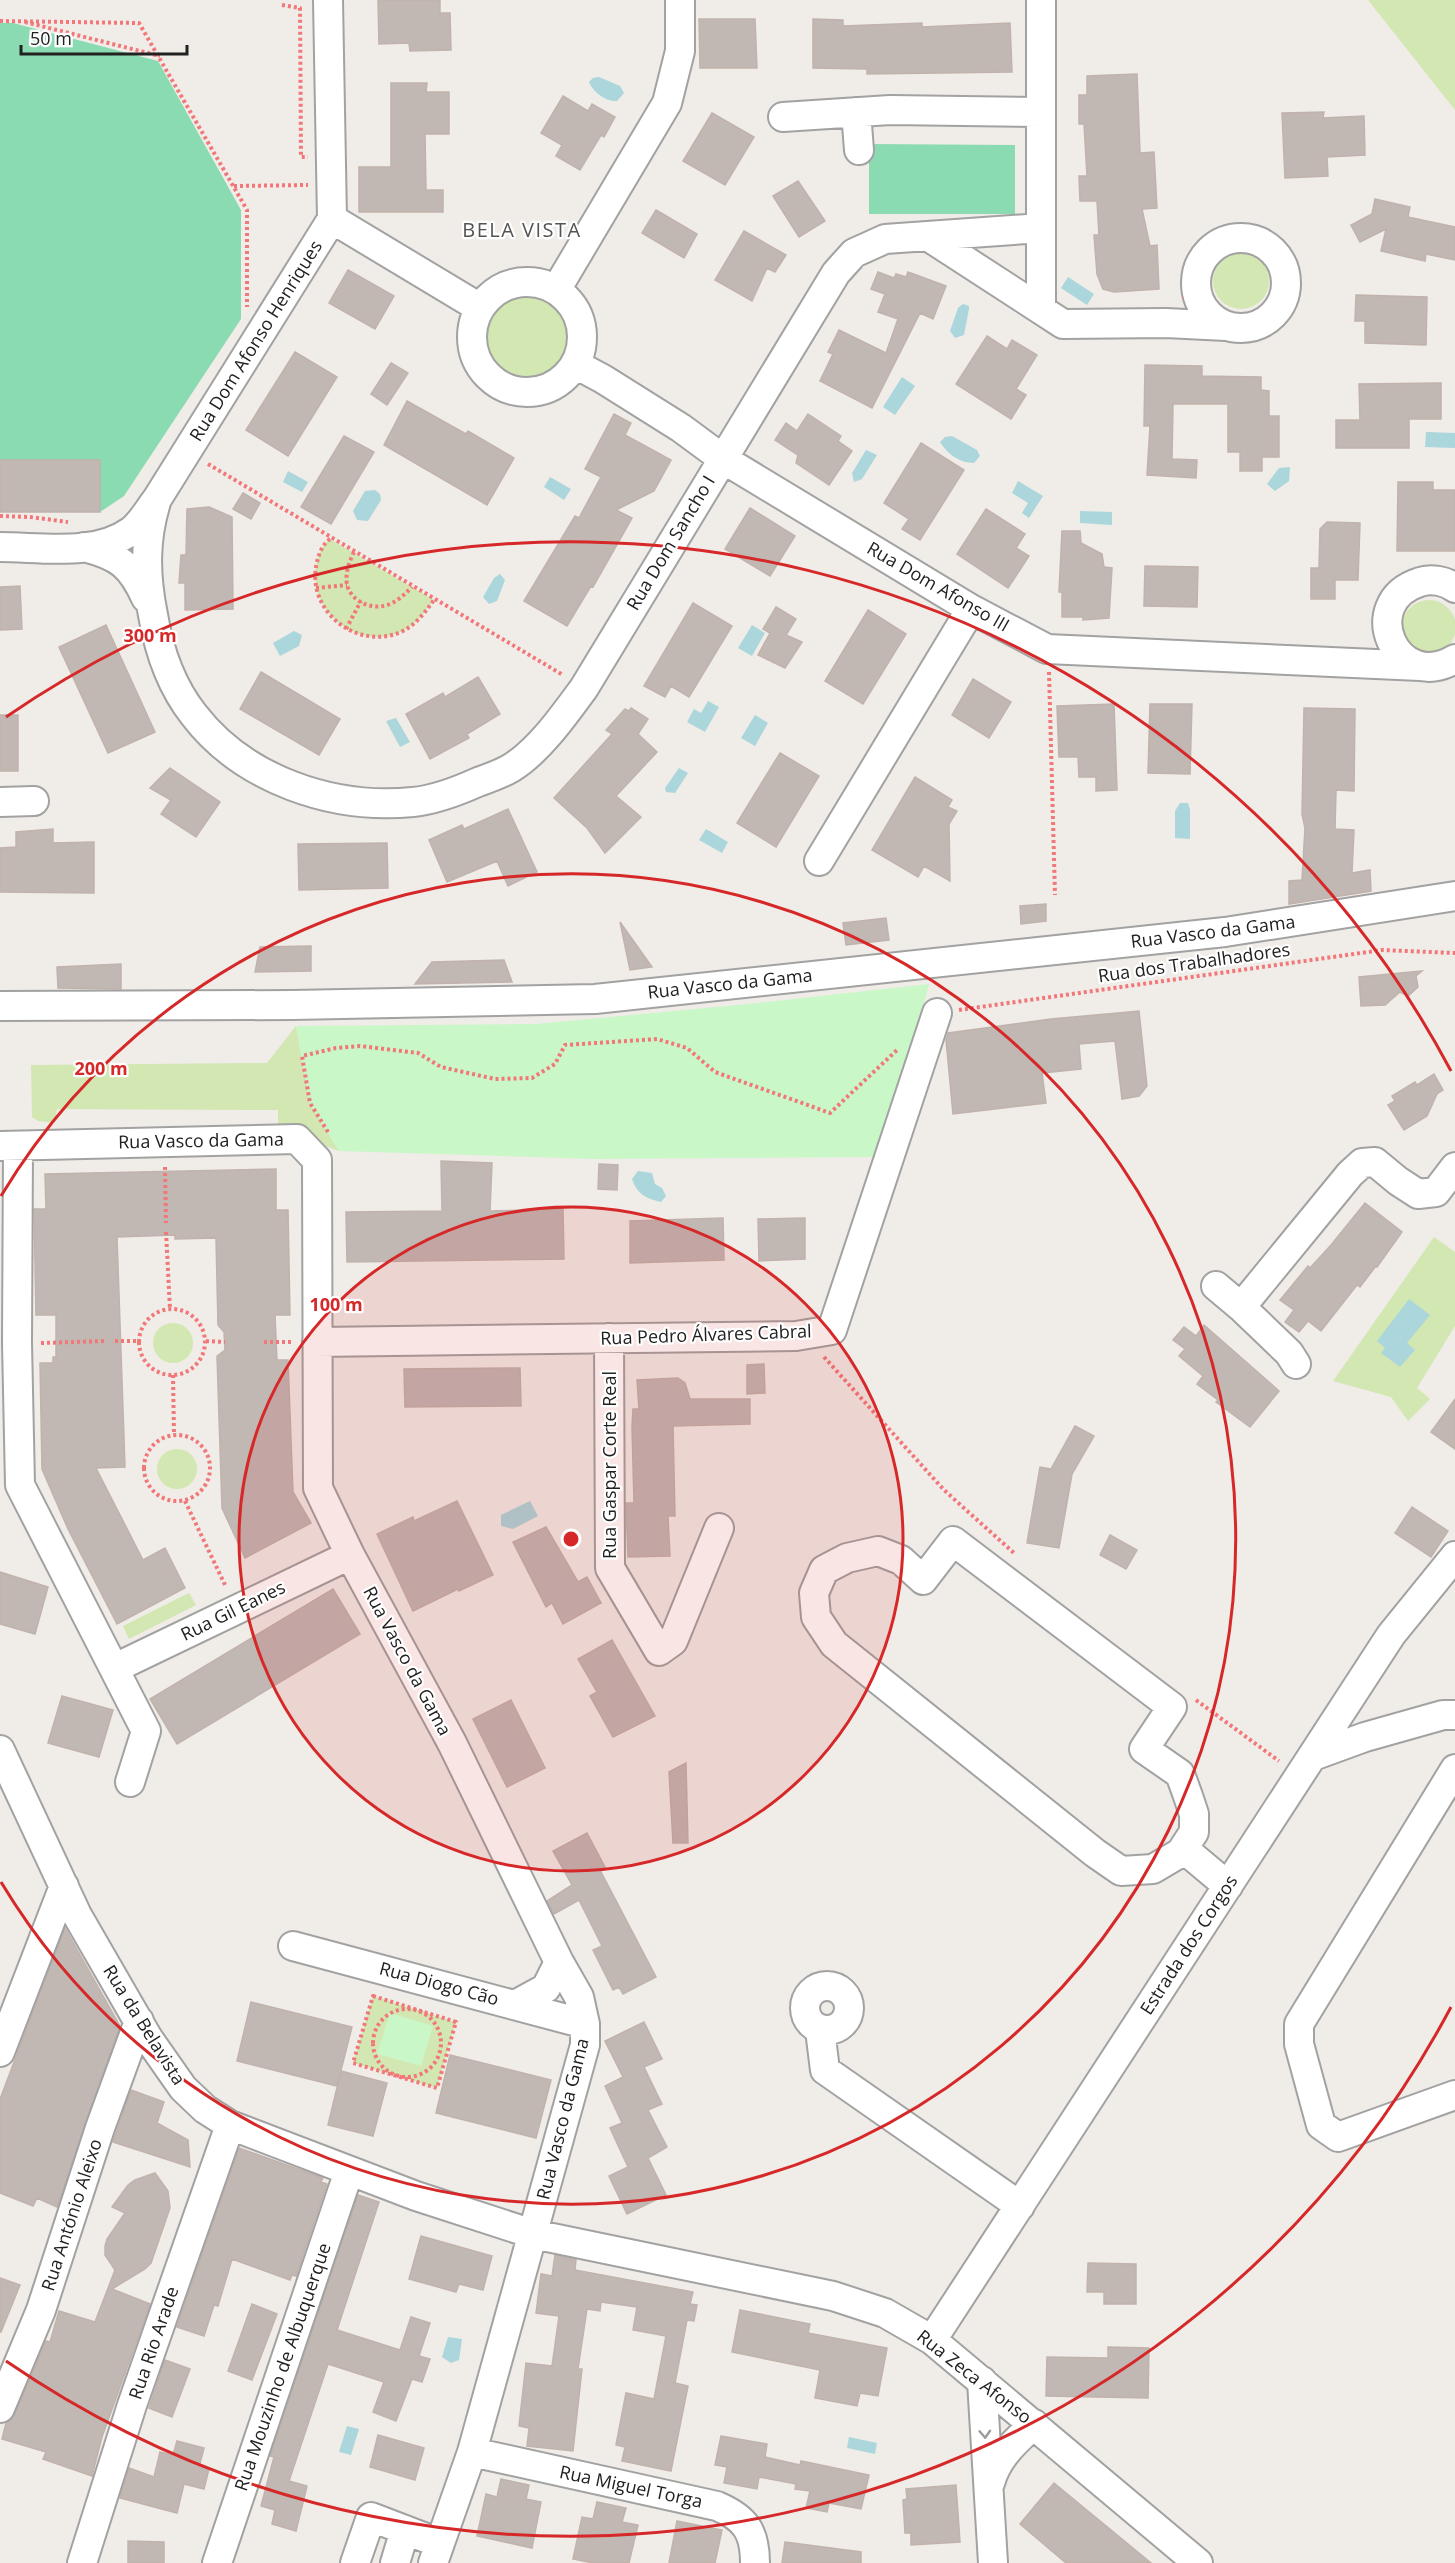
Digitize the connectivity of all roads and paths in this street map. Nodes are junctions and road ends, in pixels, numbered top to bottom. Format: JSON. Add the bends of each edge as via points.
{"nodes":[{"id":1,"x":328,"y":0,"type":"edge"},
{"id":2,"x":680,"y":0,"type":"edge"},
{"id":3,"x":1041,"y":0,"type":"edge"},
{"id":4,"x":282,"y":5,"type":"dead end"},
{"id":5,"x":0,"y":21,"type":"edge"},
{"id":6,"x":19,"y":21,"type":"junction"},
{"id":7,"x":160,"y":56,"type":"junction"},
{"id":8,"x":856,"y":112,"type":"junction"},
{"id":9,"x":1041,"y":112,"type":"junction"},
{"id":10,"x":783,"y":117,"type":"dead end"},
{"id":11,"x":859,"y":150,"type":"dead end"},
{"id":12,"x":311,"y":166,"type":"dead end"},
{"id":13,"x":311,"y":176,"type":"dead end"},
{"id":14,"x":310,"y":185,"type":"junction"},
{"id":15,"x":234,"y":186,"type":"junction"},
{"id":16,"x":310,"y":195,"type":"dead end"},
{"id":17,"x":332,"y":219,"type":"junction"},
{"id":18,"x":1041,"y":228,"type":"junction"},
{"id":19,"x":929,"y":237,"type":"junction"},
{"id":20,"x":551,"y":281,"type":"junction"},
{"id":21,"x":481,"y":299,"type":"junction"},
{"id":22,"x":1182,"y":307,"type":"junction"},
{"id":23,"x":1041,"y":308,"type":"junction"},
{"id":24,"x":247,"y":309,"type":"dead end"},
{"id":25,"x":1235,"y":331,"type":"junction"},
{"id":26,"x":575,"y":364,"type":"junction"},
{"id":27,"x":187,"y":451,"type":"junction"},
{"id":28,"x":723,"y":459,"type":"junction"},
{"id":29,"x":157,"y":499,"type":"junction"},
{"id":30,"x":0,"y":516,"type":"edge"},
{"id":31,"x":81,"y":535,"type":"junction"},
{"id":32,"x":330,"y":539,"type":"junction"},
{"id":33,"x":0,"y":547,"type":"edge"},
{"id":34,"x":354,"y":552,"type":"junction"},
{"id":35,"x":347,"y":585,"type":"junction"},
{"id":36,"x":412,"y":587,"type":"junction"},
{"id":37,"x":316,"y":588,"type":"junction"},
{"id":38,"x":1455,"y":588,"type":"edge"},
{"id":39,"x":434,"y":600,"type":"junction"},
{"id":40,"x":361,"y":602,"type":"junction"},
{"id":41,"x":151,"y":609,"type":"junction"},
{"id":42,"x":971,"y":609,"type":"junction"},
{"id":43,"x":346,"y":629,"type":"junction"},
{"id":44,"x":1389,"y":638,"type":"junction"},
{"id":45,"x":1455,"y":659,"type":"edge"},
{"id":46,"x":1049,"y":663,"type":"dead end"},
{"id":47,"x":1347,"y":663,"type":"junction"},
{"id":48,"x":1420,"y":666,"type":"junction"},
{"id":49,"x":584,"y":687,"type":"junction"},
{"id":50,"x":34,"y":801,"type":"dead end"},
{"id":51,"x":0,"y":802,"type":"edge"},
{"id":52,"x":819,"y":861,"type":"dead end"},
{"id":53,"x":1055,"y":895,"type":"dead end"},
{"id":54,"x":1455,"y":896,"type":"edge"},
{"id":55,"x":1455,"y":953,"type":"edge"},
{"id":56,"x":0,"y":1006,"type":"edge"},
{"id":57,"x":937,"y":1013,"type":"joint"},
{"id":58,"x":904,"y":1044,"type":"dead end"},
{"id":59,"x":333,"y":1141,"type":"dead end"},
{"id":60,"x":165,"y":1142,"type":"junction"},
{"id":61,"x":9,"y":1146,"type":"edge"},
{"id":62,"x":1455,"y":1167,"type":"edge"},
{"id":63,"x":166,"y":1223,"type":"dead end"},
{"id":64,"x":166,"y":1232,"type":"dead end"},
{"id":65,"x":1216,"y":1286,"type":"dead end"},
{"id":66,"x":1241,"y":1307,"type":"junction"},
{"id":67,"x":170,"y":1308,"type":"junction"},
{"id":68,"x":796,"y":1336,"type":"junction"},
{"id":69,"x":609,"y":1338,"type":"junction"},
{"id":70,"x":106,"y":1341,"type":"dead end"},
{"id":71,"x":115,"y":1341,"type":"dead end"},
{"id":72,"x":140,"y":1341,"type":"junction"},
{"id":73,"x":206,"y":1341,"type":"junction"},
{"id":74,"x":225,"y":1342,"type":"dead end"},
{"id":75,"x":317,"y":1342,"type":"junction"},
{"id":76,"x":9,"y":1343,"type":"edge"},
{"id":77,"x":1296,"y":1364,"type":"dead end"},
{"id":78,"x":173,"y":1375,"type":"junction"},
{"id":79,"x":174,"y":1435,"type":"junction"},
{"id":80,"x":185,"y":1501,"type":"junction"},
{"id":81,"x":719,"y":1528,"type":"dead end"},
{"id":82,"x":350,"y":1555,"type":"junction"},
{"id":83,"x":1455,"y":1556,"type":"edge"},
{"id":84,"x":1020,"y":1559,"type":"dead end"},
{"id":85,"x":229,"y":1592,"type":"dead end"},
{"id":86,"x":115,"y":1668,"type":"junction"},
{"id":87,"x":1193,"y":1698,"type":"dead end"},
{"id":88,"x":1455,"y":1715,"type":"edge"},
{"id":89,"x":0,"y":1750,"type":"edge"},
{"id":90,"x":1306,"y":1766,"type":"junction"},
{"id":91,"x":1455,"y":1769,"type":"edge"},
{"id":92,"x":130,"y":1782,"type":"dead end"},
{"id":93,"x":1181,"y":1852,"type":"junction"},
{"id":94,"x":64,"y":1886,"type":"junction"},
{"id":95,"x":1228,"y":1886,"type":"junction"},
{"id":96,"x":294,"y":1946,"type":"dead end"},
{"id":97,"x":559,"y":1962,"type":"junction"},
{"id":98,"x":515,"y":2005,"type":"junction"},
{"id":99,"x":418,"y":2010,"type":"junction"},
{"id":100,"x":139,"y":2021,"type":"junction"},
{"id":101,"x":585,"y":2024,"type":"junction"},
{"id":102,"x":820,"y":2030,"type":"dead end"},
{"id":103,"x":0,"y":2052,"type":"edge"},
{"id":104,"x":395,"y":2076,"type":"junction"},
{"id":105,"x":1455,"y":2095,"type":"edge"},
{"id":106,"x":230,"y":2125,"type":"junction"},
{"id":107,"x":349,"y":2171,"type":"junction"},
{"id":108,"x":1020,"y":2206,"type":"junction"},
{"id":109,"x":533,"y":2234,"type":"junction"},
{"id":110,"x":932,"y":2340,"type":"junction"},
{"id":111,"x":982,"y":2381,"type":"junction"},
{"id":112,"x":0,"y":2408,"type":"edge"},
{"id":113,"x":1034,"y":2424,"type":"junction"},
{"id":114,"x":472,"y":2452,"type":"junction"},
{"id":115,"x":989,"y":2488,"type":"junction"},
{"id":116,"x":405,"y":2530,"type":"junction"},
{"id":117,"x":436,"y":2553,"type":"edge"},
{"id":118,"x":82,"y":2563,"type":"edge"},
{"id":119,"x":217,"y":2563,"type":"edge"},
{"id":120,"x":355,"y":2563,"type":"edge"},
{"id":121,"x":394,"y":2563,"type":"edge"},
{"id":122,"x":755,"y":2563,"type":"edge"},
{"id":123,"x":993,"y":2563,"type":"edge"},
{"id":124,"x":1198,"y":2563,"type":"edge"}],
"edges":[{"from":1,"to":17,"type":"street"},
{"from":2,"to":20,"type":"street","via":[[680,51],[667,103]]},
{"from":3,"to":9,"type":"street"},
{"from":4,"to":12,"type":"path","via":[[300,8],[301,157],[311,157]]},
{"from":5,"to":6,"type":"path"},
{"from":6,"to":7,"type":"path"},
{"from":6,"to":7,"type":"path","via":[[139,22]]},
{"from":7,"to":15,"type":"path"},
{"from":8,"to":9,"type":"street"},
{"from":8,"to":10,"type":"street"},
{"from":8,"to":11,"type":"street"},
{"from":9,"to":18,"type":"street"},
{"from":13,"to":14,"type":"path"},
{"from":14,"to":15,"type":"path"},
{"from":14,"to":16,"type":"path"},
{"from":15,"to":24,"type":"path","via":[[247,210]]},
{"from":17,"to":21,"type":"street"},
{"from":17,"to":27,"type":"street","name":"Rua Dom Afonso Henriques"},
{"from":18,"to":19,"type":"street","name":"Rua Dom Sancho I"},
{"from":18,"to":23,"type":"street"},
{"from":19,"to":23,"type":"street"},
{"from":19,"to":28,"type":"street","name":"Rua Dom Sancho I","via":[[885,239],[854,253],[836,273]]},
{"from":20,"to":21,"type":"street","via":[[523,282]]},
{"from":20,"to":21,"type":"path","via":[[529,271],[507,274]]},
{"from":20,"to":26,"type":"street","via":[[577,313],[582,331]]},
{"from":21,"to":26,"type":"street","via":[[473,328],[474,349],[490,378],[512,390],[531,392],[564,378]]},
{"from":22,"to":23,"type":"street","via":[[1063,324]]},
{"from":22,"to":25,"type":"street"},
{"from":22,"to":25,"type":"street","via":[[1206,313]]},
{"from":22,"to":25,"type":"street","via":[[1208,251],[1227,239],[1255,240],[1269,247],[1279,259],[1285,274],[1283,298],[1273,315],[1260,324]]},
{"from":22,"to":25,"type":"path","via":[[1190,261],[1205,242],[1222,232],[1263,232],[1288,255],[1295,288],[1272,326],[1262,332]]},
{"from":26,"to":28,"type":"street","name":"Rua Dom Afonso III","via":[[681,428]]},
{"from":27,"to":29,"type":"street","name":"Rua Dom Afonso Henriques"},
{"from":27,"to":32,"type":"path"},
{"from":28,"to":42,"type":"street","name":"Rua Dom Afonso III"},
{"from":28,"to":49,"type":"street","name":"Rua Dom Sancho I"},
{"from":29,"to":31,"type":"street","name":"Rua Dom Afonso Henriques","via":[[133,530],[112,542]]},
{"from":29,"to":41,"type":"street","via":[[146,548]]},
{"from":30,"to":31,"type":"path","via":[[30,517]]},
{"from":31,"to":33,"type":"street","name":"Rua Dom Afonso Henriques"},
{"from":31,"to":41,"type":"street","via":[[124,562],[138,580]]},
{"from":32,"to":34,"type":"path"},
{"from":32,"to":37,"type":"path","via":[[319,556]]},
{"from":34,"to":35,"type":"path"},
{"from":34,"to":36,"type":"path"},
{"from":35,"to":37,"type":"path"},
{"from":35,"to":40,"type":"path"},
{"from":36,"to":39,"type":"path"},
{"from":36,"to":40,"type":"path","via":[[389,604],[377,607]]},
{"from":37,"to":43,"type":"path","via":[[325,610]]},
{"from":38,"to":44,"type":"street","via":[[1438,581],[1408,586],[1389,610]]},
{"from":39,"to":43,"type":"path","via":[[411,626],[399,633],[370,637]]},
{"from":39,"to":49,"type":"path"},
{"from":40,"to":43,"type":"path"},
{"from":41,"to":49,"type":"street","name":"Rua Dom Sancho I","via":[[158,646],[173,683],[220,744],[302,791],[359,804],[415,802],[462,789],[512,768],[552,731]]},
{"from":42,"to":47,"type":"street","name":"Rua Dom Afonso III","via":[[1047,649]]},
{"from":42,"to":52,"type":"street"},
{"from":44,"to":47,"type":"street","via":[[1383,654]]},
{"from":44,"to":48,"type":"street","via":[[1407,661]]},
{"from":45,"to":48,"type":"street","name":"Rua Dom Afonso III","via":[[1435,667]]},
{"from":46,"to":53,"type":"path"},
{"from":47,"to":48,"type":"street","name":"Rua Dom Afonso III"},
{"from":50,"to":51,"type":"street"},
{"from":54,"to":56,"type":"street","name":"Rua Vasco da Gama","via":[[1203,934],[596,999]]},
{"from":55,"to":57,"type":"path","name":"Rua dos Trabalhadores","via":[[1382,950]]},
{"from":57,"to":68,"type":"street","name":"Rua Pedro Álvares Cabral","via":[[832,1330]]},
{"from":58,"to":59,"type":"path","via":[[830,1113],[715,1072],[687,1048],[657,1039],[565,1045],[555,1064],[532,1078],[495,1079],[441,1066],[418,1053],[360,1046],[336,1048],[302,1056],[310,1103]]},
{"from":60,"to":61,"type":"street","name":"Rua Vasco da Gama"},
{"from":60,"to":63,"type":"path"},
{"from":60,"to":75,"type":"street","name":"Rua Vasco da Gama","via":[[297,1139],[317,1160]]},
{"from":61,"to":76,"type":"street"},
{"from":62,"to":66,"type":"street","via":[[1436,1192],[1418,1194],[1375,1162],[1362,1163]]},
{"from":64,"to":67,"type":"path"},
{"from":65,"to":66,"type":"street"},
{"from":66,"to":77,"type":"street"},
{"from":67,"to":72,"type":"path","via":[[150,1317]]},
{"from":67,"to":73,"type":"path","via":[[181,1309],[198,1321]]},
{"from":68,"to":69,"type":"street","name":"Rua Pedro Álvares Cabral"},
{"from":68,"to":84,"type":"path","via":[[828,1360],[944,1490]]},
{"from":69,"to":75,"type":"street","name":"Rua Pedro Álvares Cabral"},
{"from":69,"to":81,"type":"street","name":"Rua Gaspar Corte Real","via":[[610,1568],[659,1651],[674,1641]]},
{"from":70,"to":76,"type":"path"},
{"from":71,"to":72,"type":"path"},
{"from":72,"to":78,"type":"path","via":[[149,1366]]},
{"from":73,"to":74,"type":"path"},
{"from":73,"to":78,"type":"path","via":[[199,1362],[191,1370]]},
{"from":75,"to":82,"type":"street","name":"Rua Vasco da Gama","via":[[318,1488]]},
{"from":76,"to":86,"type":"street","via":[[20,1485]]},
{"from":78,"to":79,"type":"path"},
{"from":79,"to":80,"type":"path","via":[[195,1440],[208,1457],[208,1479],[203,1489]]},
{"from":79,"to":80,"type":"path","via":[[154,1444],[148,1452],[144,1473],[154,1493],[163,1499]]},
{"from":80,"to":85,"type":"path"},
{"from":82,"to":86,"type":"street","name":"Rua Gil Eanes"},
{"from":82,"to":97,"type":"street","name":"Rua Vasco da Gama","via":[[452,1743]]},
{"from":83,"to":90,"type":"street","name":"Estrada dos Corgos","via":[[1392,1635]]},
{"from":86,"to":92,"type":"street","via":[[146,1731]]},
{"from":87,"to":90,"type":"path"},
{"from":88,"to":90,"type":"street","via":[[1365,1737]]},
{"from":89,"to":94,"type":"street","name":"Rua da Belavista"},
{"from":90,"to":95,"type":"street","name":"Estrada dos Corgos"},
{"from":91,"to":105,"type":"street","via":[[1299,2024],[1299,2044],[1321,2125],[1338,2137]]},
{"from":93,"to":93,"type":"street","via":[[1153,1869],[1121,1871],[1095,1853],[834,1644],[816,1617],[814,1593],[824,1570],[847,1558],[878,1551],[901,1560],[923,1580],[953,1541],[1172,1707],[1144,1749],[1180,1774],[1194,1814],[1194,1832]]},
{"from":93,"to":95,"type":"street","via":[[1185,1850]]},
{"from":94,"to":100,"type":"street","name":"Rua da Belavista"},
{"from":94,"to":103,"type":"street"},
{"from":95,"to":108,"type":"street","name":"Estrada dos Corgos"},
{"from":96,"to":98,"type":"street","name":"Rua Diogo Cão"},
{"from":97,"to":98,"type":"street","via":[[546,1988]]},
{"from":97,"to":101,"type":"street","name":"Rua Vasco da Gama","via":[[579,1997]]},
{"from":98,"to":101,"type":"street","name":"Rua Diogo Cão"},
{"from":99,"to":104,"type":"path","via":[[390,2013],[374,2037],[376,2054]]},
{"from":99,"to":104,"type":"path","via":[[435,2023],[440,2054],[427,2071]]},
{"from":99,"to":104,"type":"path","via":[[456,2022],[437,2088]]},
{"from":99,"to":104,"type":"path","via":[[373,1996],[353,2063]]},
{"from":100,"to":106,"type":"street","name":"Rua da Belavista","via":[[183,2088]]},
{"from":100,"to":112,"type":"street","name":"Rua António Aleixo","via":[[40,2310]]},
{"from":101,"to":109,"type":"street","name":"Rua Vasco da Gama","via":[[585,2045]]},
{"from":102,"to":108,"type":"street","via":[[825,2070]]},
{"from":106,"to":107,"type":"street","name":"Rua da Belavista"},
{"from":106,"to":118,"type":"street","name":"Rua Rio Arade","via":[[132,2405]]},
{"from":107,"to":109,"type":"street","name":"Rua da Belavista"},
{"from":107,"to":119,"type":"street","name":"Rua Mouzinho de Albuquerque"},
{"from":108,"to":110,"type":"street","name":"Estrada dos Corgos"},
{"from":109,"to":110,"type":"street","name":"Rua Zeca Afonso","via":[[833,2296],[885,2313]]},
{"from":109,"to":114,"type":"street","name":"Rua Vasco da Gama"},
{"from":110,"to":111,"type":"street","name":"Rua Zeca Afonso"},
{"from":111,"to":113,"type":"street","name":"Rua Zeca Afonso"},
{"from":111,"to":115,"type":"street","one_way":true},
{"from":113,"to":115,"type":"street","via":[[994,2466]]},
{"from":113,"to":124,"type":"street","name":"Rua Zeca Afonso"},
{"from":114,"to":117,"type":"street","name":"Rua Vasco da Gama"},
{"from":114,"to":122,"type":"street","name":"Rua Miguel Torga","via":[[717,2506],[735,2514],[749,2528]]},
{"from":115,"to":123,"type":"street"},
{"from":116,"to":117,"type":"street"},
{"from":116,"to":120,"type":"street","via":[[371,2517]]},
{"from":116,"to":121,"type":"street"}]}
